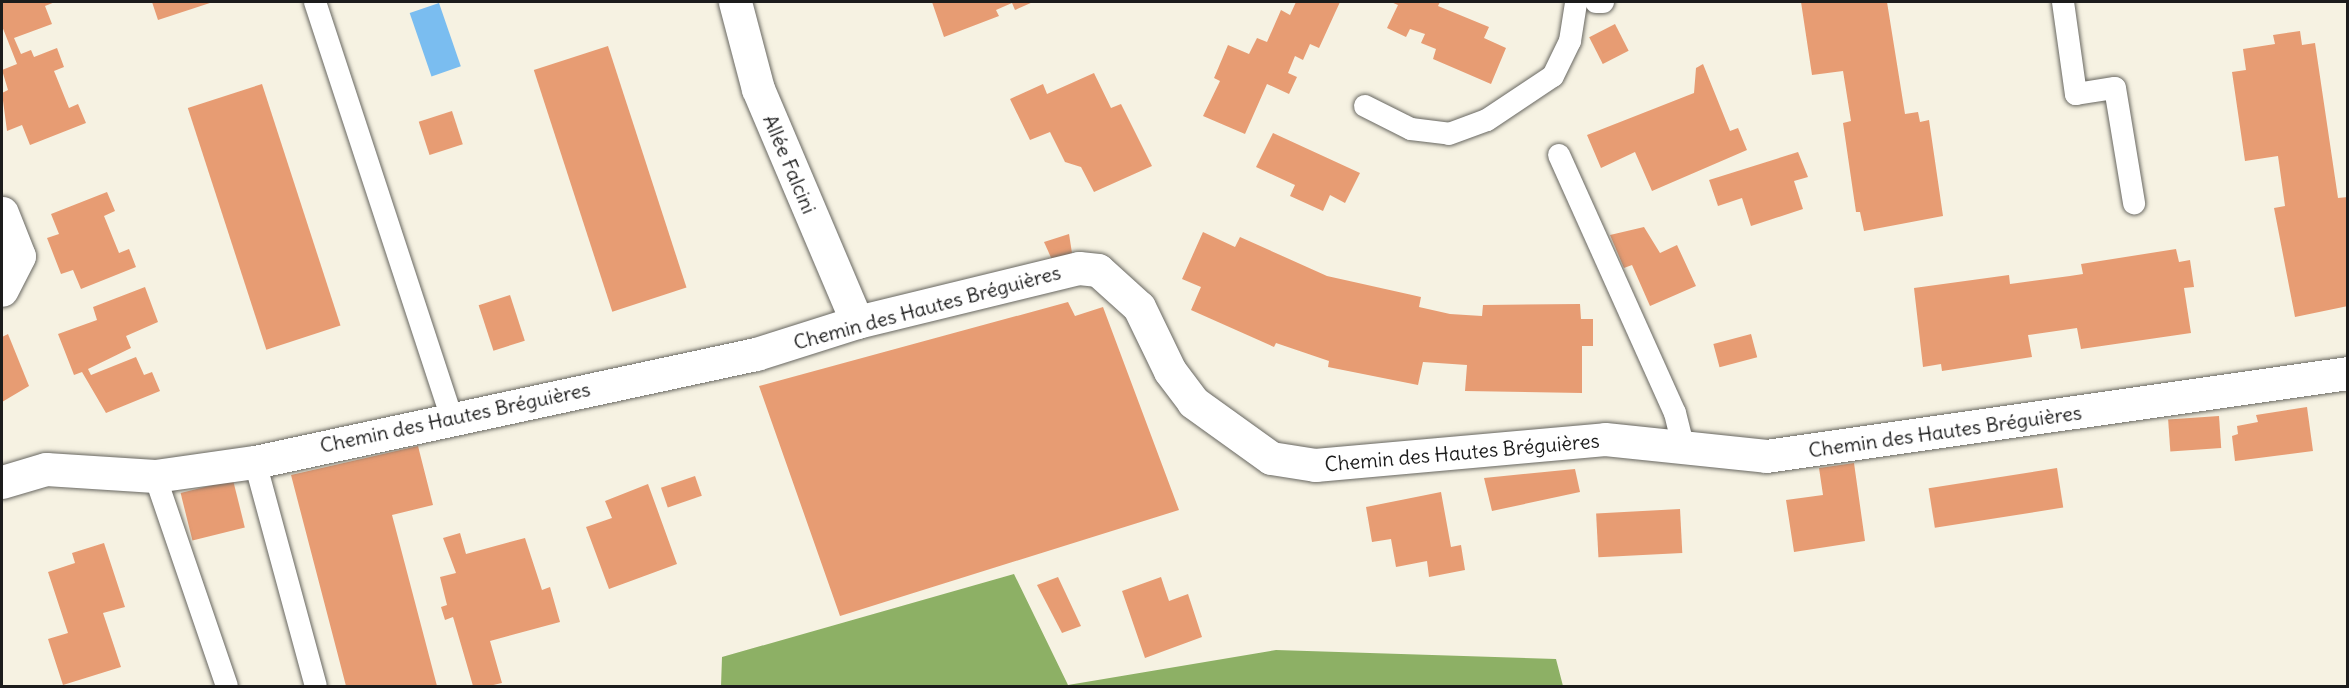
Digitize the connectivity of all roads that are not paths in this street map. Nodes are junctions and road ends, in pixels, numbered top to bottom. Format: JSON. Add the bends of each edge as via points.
{"nodes":[{"id":1,"x":315,"y":2,"type":"edge"},
{"id":2,"x":735,"y":2,"type":"edge"},
{"id":3,"x":1575,"y":2,"type":"edge"},
{"id":4,"x":1596,"y":2,"type":"edge"},
{"id":5,"x":1603,"y":2,"type":"edge"},
{"id":6,"x":2063,"y":2,"type":"edge"},
{"id":7,"x":1365,"y":106,"type":"dead end"},
{"id":8,"x":1559,"y":155,"type":"dead end"},
{"id":9,"x":2134,"y":203,"type":"dead end"},
{"id":10,"x":2,"y":213,"type":"edge"},
{"id":11,"x":2,"y":290,"type":"edge"},
{"id":12,"x":857,"y":322,"type":"junction"},
{"id":13,"x":2348,"y":373,"type":"edge"},
{"id":14,"x":451,"y":416,"type":"junction"},
{"id":15,"x":1683,"y":446,"type":"junction"},
{"id":16,"x":255,"y":462,"type":"junction"},
{"id":17,"x":155,"y":476,"type":"junction"},
{"id":18,"x":2,"y":482,"type":"edge"},
{"id":19,"x":227,"y":687,"type":"edge"},
{"id":20,"x":316,"y":687,"type":"edge"}],
"edges":[{"from":1,"to":14,"type":"lane"},
{"from":2,"to":12,"type":"street","name":"Allée Falcini","via":[[758,88]]},
{"from":3,"to":7,"type":"lane","via":[[1570,41],[1553,76],[1487,120],[1449,134],[1411,129]]},
{"from":4,"to":5,"type":"lane"},
{"from":6,"to":9,"type":"lane","via":[[2076,94],[2115,88]]},
{"from":8,"to":15,"type":"lane","via":[[1675,413]]},
{"from":10,"to":11,"type":"street","via":[[19,256]]},
{"from":12,"to":14,"type":"street","name":"Chemin des Hautes Bréguières","via":[[756,354]]},
{"from":12,"to":15,"type":"street","name":"Chemin des Hautes Bréguières","via":[[1052,273],[1098,270],[1139,307],[1170,371],[1193,402],[1271,458],[1316,465],[1385,462],[1605,439]]},
{"from":13,"to":15,"type":"street","name":"Chemin des Hautes Bréguières","via":[[1766,456]]},
{"from":14,"to":16,"type":"street","name":"Chemin des Hautes Bréguières"},
{"from":16,"to":17,"type":"street","name":"Chemin des Hautes Bréguières"},
{"from":16,"to":20,"type":"lane"},
{"from":17,"to":18,"type":"street","name":"Chemin des Hautes Bréguières","via":[[46,469]]},
{"from":17,"to":19,"type":"lane"}]}
